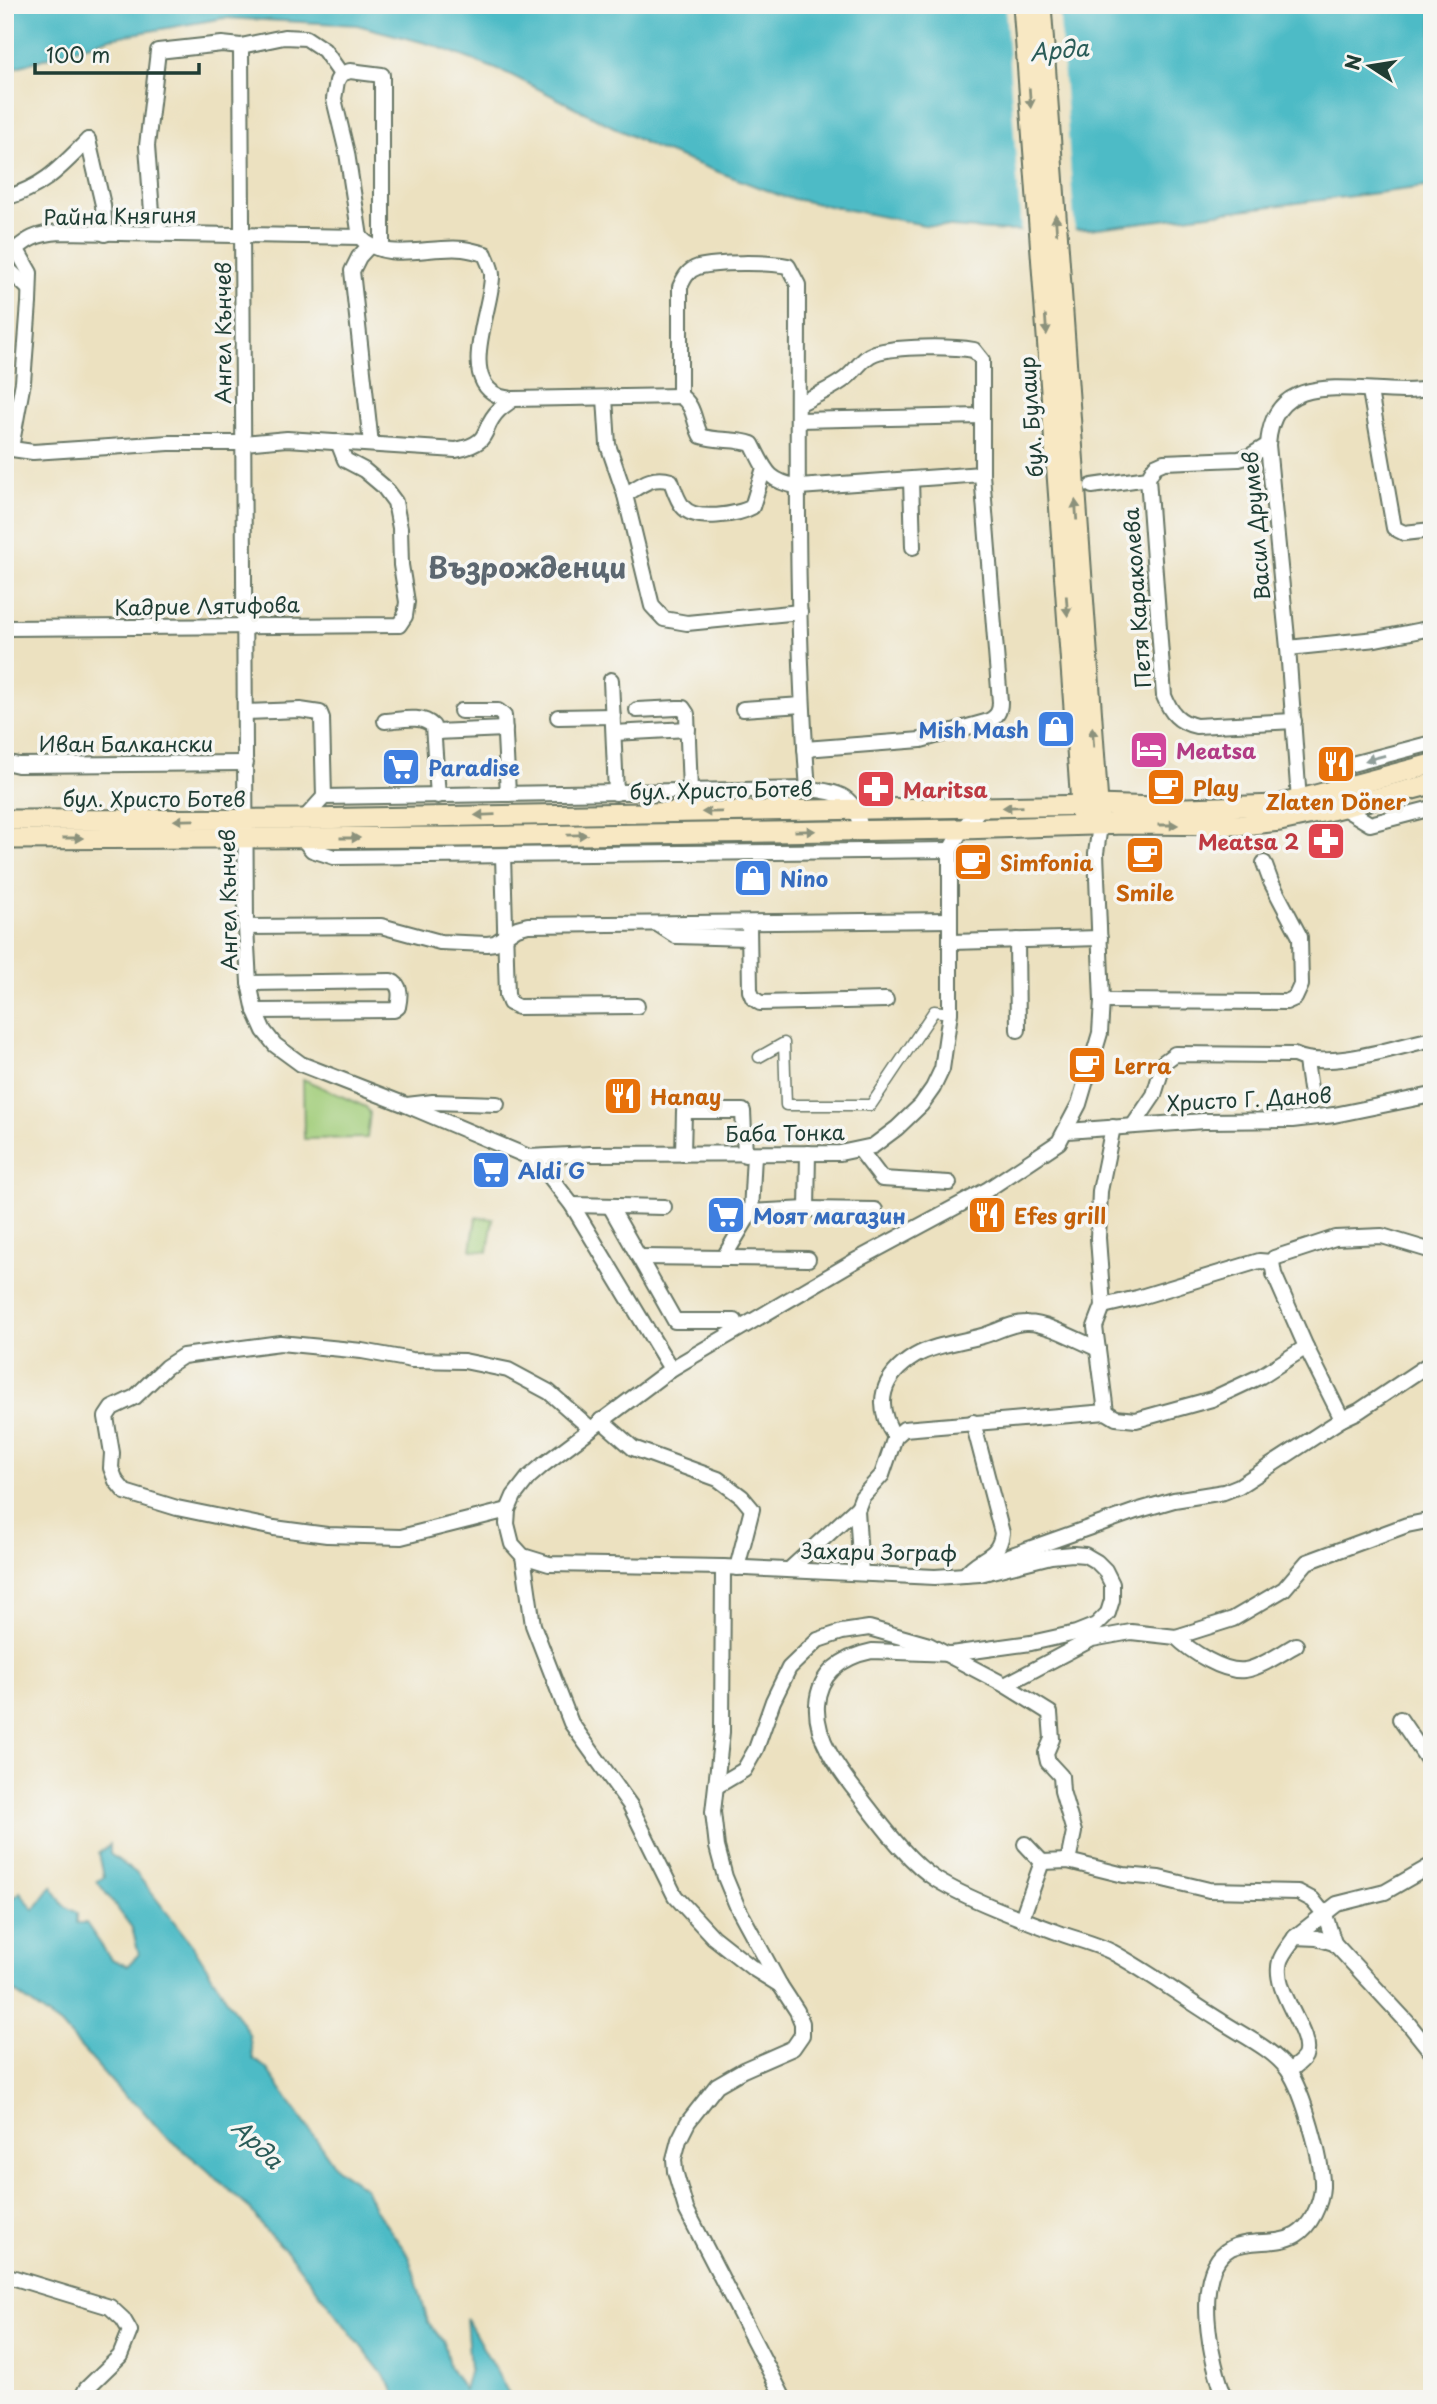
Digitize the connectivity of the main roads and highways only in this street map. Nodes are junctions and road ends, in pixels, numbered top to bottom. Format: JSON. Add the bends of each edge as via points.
{"nodes":[{"id":1,"x":1023,"y":5,"type":"edge"},
{"id":2,"x":1041,"y":5,"type":"edge"},
{"id":3,"x":1061,"y":415,"type":"junction"},
{"id":4,"x":1432,"y":764,"type":"edge"},
{"id":5,"x":1432,"y":784,"type":"edge"},
{"id":6,"x":1337,"y":799,"type":"junction"},
{"id":7,"x":1089,"y":805,"type":"junction"},
{"id":8,"x":5,"y":820,"type":"edge"},
{"id":9,"x":859,"y":820,"type":"junction"},
{"id":10,"x":1091,"y":826,"type":"junction"},
{"id":11,"x":247,"y":829,"type":"junction"},
{"id":12,"x":5,"y":839,"type":"edge"}],
"edges":[{"from":1,"to":3,"type":"main road","name":"бул. Булаир","one_way":true},
{"from":3,"to":2,"type":"main road","name":"бул. Булаир","one_way":true},
{"from":3,"to":7,"type":"main road","name":"бул. Булаир"},
{"from":4,"to":6,"type":"main road","name":"бул. Христо Ботев"},
{"from":5,"to":6,"type":"main road","name":"бул. Христо Ботев"},
{"from":6,"to":7,"type":"main road","name":"бул. Христо Ботев","via":[[1278,805]]},
{"from":10,"to":6,"type":"main road","name":"бул. Христо Ботев","one_way":true,"via":[[1280,821]]},
{"from":7,"to":9,"type":"main road","name":"бул. Христо Ботев","one_way":true,"via":[[981,808]]},
{"from":7,"to":10,"type":"main road","name":"бул. Булаир"},
{"from":11,"to":8,"type":"main road","name":"бул. Христо Ботев","one_way":true},
{"from":9,"to":10,"type":"main road","name":"бул. Христо Ботев","via":[[962,829]]},
{"from":9,"to":11,"type":"main road","name":"бул. Христо Ботев"},
{"from":12,"to":11,"type":"main road","name":"бул. Христо Ботев","one_way":true}]}
